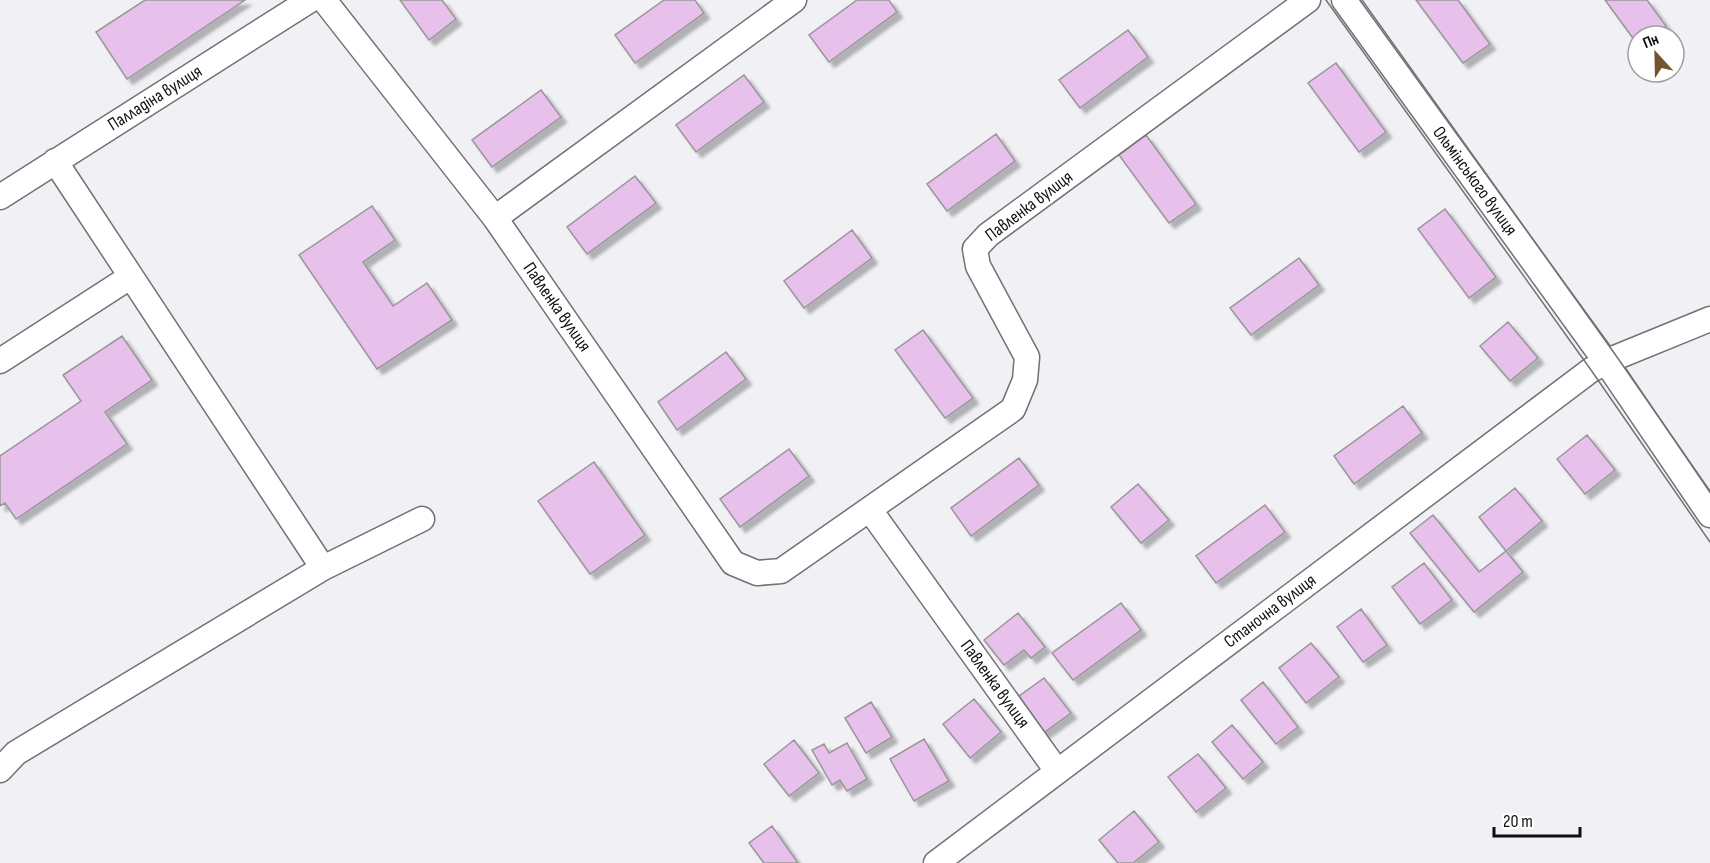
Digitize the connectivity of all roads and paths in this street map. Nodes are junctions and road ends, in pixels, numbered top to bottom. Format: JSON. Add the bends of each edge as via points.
{"nodes":[{"id":1,"x":310,"y":0,"type":"edge"},
{"id":2,"x":324,"y":0,"type":"edge"},
{"id":3,"x":794,"y":0,"type":"edge"},
{"id":4,"x":1308,"y":0,"type":"edge"},
{"id":5,"x":1344,"y":0,"type":"edge"},
{"id":6,"x":55,"y":161,"type":"junction"},
{"id":7,"x":0,"y":197,"type":"edge"},
{"id":8,"x":495,"y":218,"type":"junction"},
{"id":9,"x":130,"y":277,"type":"junction"},
{"id":10,"x":1710,"y":319,"type":"edge"},
{"id":11,"x":0,"y":361,"type":"edge"},
{"id":12,"x":1606,"y":363,"type":"junction"},
{"id":13,"x":870,"y":510,"type":"junction"},
{"id":14,"x":1710,"y":515,"type":"edge"},
{"id":15,"x":423,"y":519,"type":"dead end"},
{"id":16,"x":323,"y":568,"type":"junction"},
{"id":17,"x":0,"y":771,"type":"edge"},
{"id":18,"x":1057,"y":771,"type":"junction"},
{"id":19,"x":936,"y":863,"type":"edge"}],
"edges":[{"from":1,"to":6,"type":"street","name":"Палладіна вулиця"},
{"from":2,"to":8,"type":"street","name":"Павленка вулиця"},
{"from":3,"to":8,"type":"street"},
{"from":4,"to":13,"type":"street","name":"Павленка вулиця","via":[[988,235],[975,249],[978,266],[1027,357],[1025,380],[1012,409]]},
{"from":5,"to":12,"type":"street","name":"Ольмінського вулиця"},
{"from":6,"to":7,"type":"street","name":"Палладіна вулиця"},
{"from":6,"to":9,"type":"street"},
{"from":8,"to":13,"type":"street","name":"Павленка вулиця","via":[[733,563],[757,573],[781,572]]},
{"from":9,"to":11,"type":"street"},
{"from":9,"to":16,"type":"street"},
{"from":10,"to":12,"type":"street"},
{"from":12,"to":14,"type":"street","name":"Ольмінського вулиця"},
{"from":12,"to":18,"type":"street","name":"Станочна вулиця"},
{"from":13,"to":18,"type":"street","name":"Павленка вулиця"},
{"from":15,"to":16,"type":"street"},
{"from":16,"to":17,"type":"street","via":[[16,753]]},
{"from":18,"to":19,"type":"street","name":"Станочна вулиця"}]}
